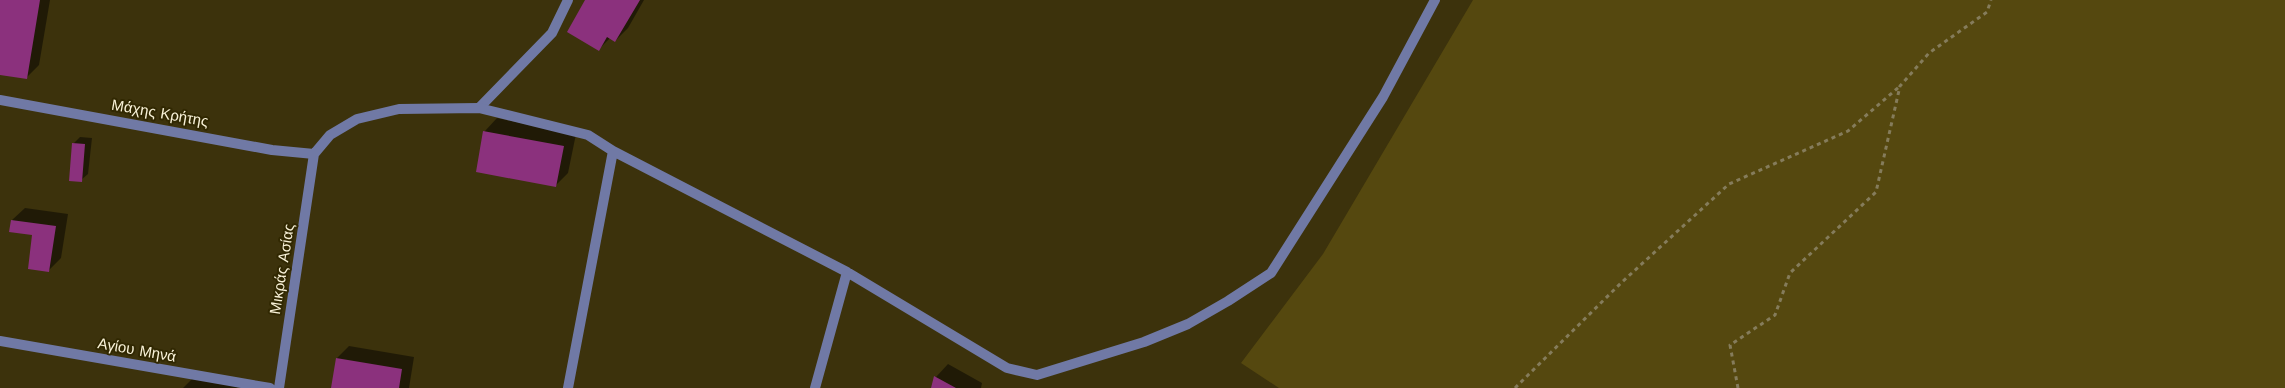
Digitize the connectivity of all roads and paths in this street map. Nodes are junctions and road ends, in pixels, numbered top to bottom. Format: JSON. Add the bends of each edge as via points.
{"nodes":[{"id":1,"x":568,"y":0,"type":"edge"},
{"id":2,"x":1435,"y":0,"type":"edge"},
{"id":3,"x":1991,"y":0,"type":"edge"},
{"id":4,"x":1900,"y":86,"type":"junction"},
{"id":5,"x":0,"y":100,"type":"edge"},
{"id":6,"x":478,"y":108,"type":"junction"},
{"id":7,"x":613,"y":151,"type":"junction"},
{"id":8,"x":314,"y":154,"type":"junction"},
{"id":9,"x":847,"y":272,"type":"junction"},
{"id":10,"x":0,"y":342,"type":"edge"},
{"id":11,"x":270,"y":388,"type":"edge"},
{"id":12,"x":279,"y":388,"type":"edge"},
{"id":13,"x":568,"y":388,"type":"edge"},
{"id":14,"x":815,"y":388,"type":"edge"},
{"id":15,"x":1515,"y":388,"type":"edge"},
{"id":16,"x":1738,"y":388,"type":"edge"}],
"edges":[{"from":1,"to":6,"type":"street","via":[[552,33]]},
{"from":2,"to":9,"type":"street","via":[[1383,97],[1271,273],[1188,324],[1144,342],[1037,375],[1008,368]]},
{"from":3,"to":4,"type":"path","via":[[1987,12],[1929,53]]},
{"from":4,"to":15,"type":"path","via":[[1848,131],[1729,184],[1621,283]]},
{"from":4,"to":16,"type":"path","via":[[1876,192],[1790,273],[1775,315],[1730,345]]},
{"from":5,"to":8,"type":"street","name":"Μάχης Κρήτης","via":[[272,150]]},
{"from":6,"to":7,"type":"street","via":[[588,134]]},
{"from":6,"to":8,"type":"street","via":[[400,109],[357,118],[330,135]]},
{"from":7,"to":9,"type":"street"},
{"from":7,"to":13,"type":"street"},
{"from":8,"to":12,"type":"street","name":"Μικράς Ασίας"},
{"from":9,"to":14,"type":"street"},
{"from":10,"to":11,"type":"street","name":"Αγίου Μηνά"}]}
